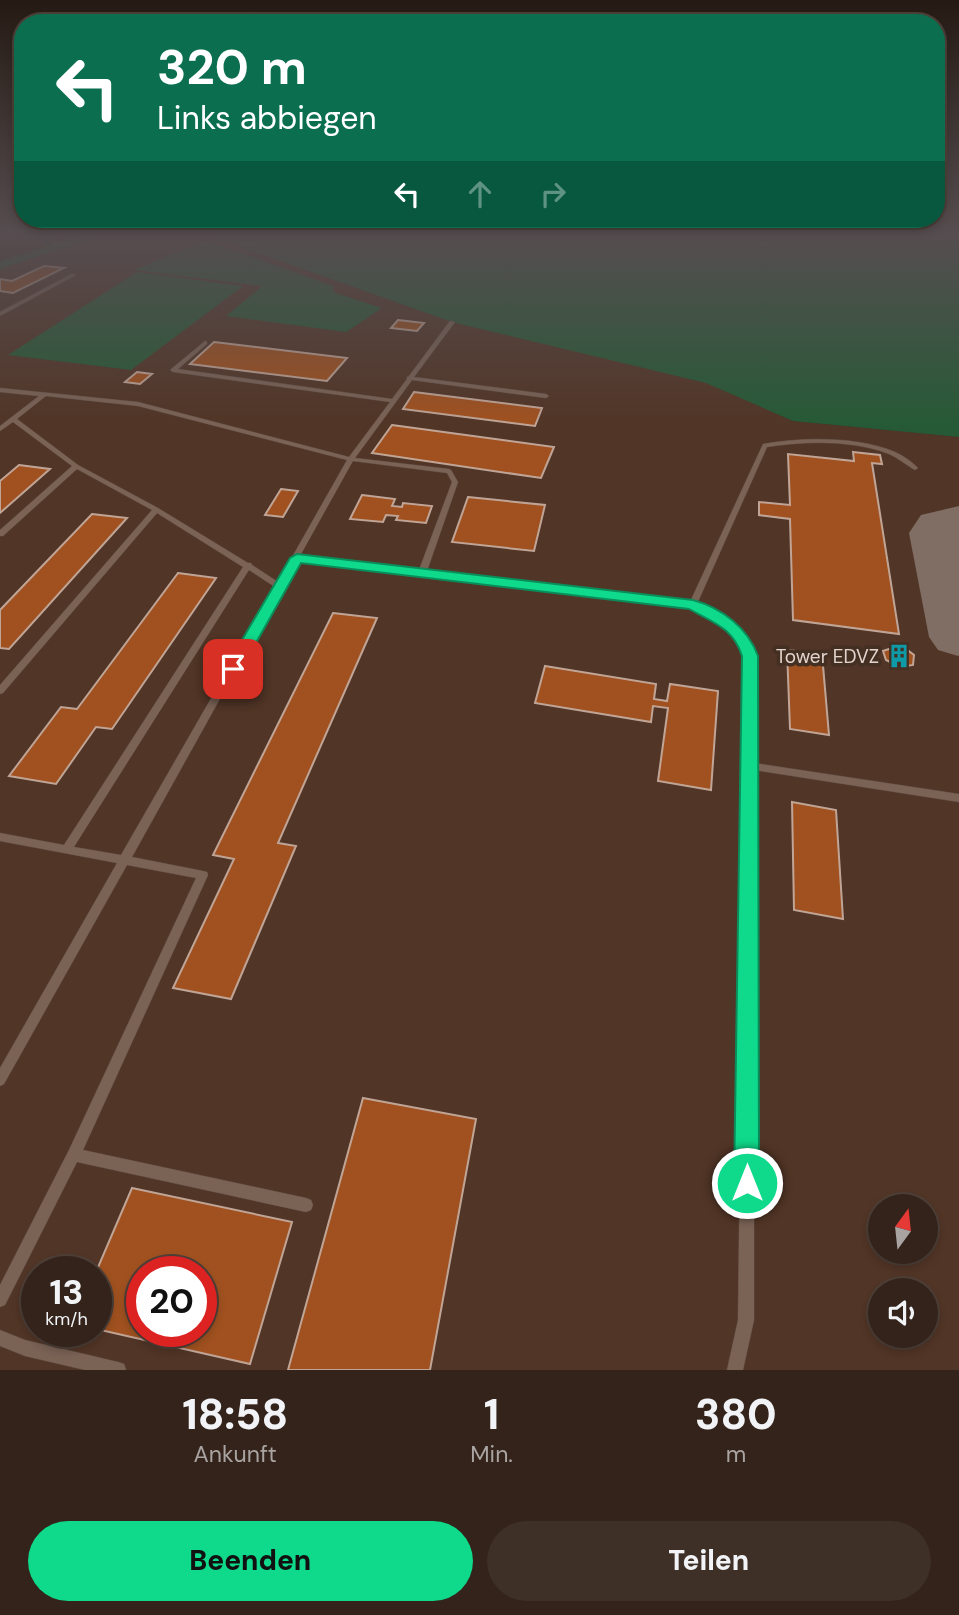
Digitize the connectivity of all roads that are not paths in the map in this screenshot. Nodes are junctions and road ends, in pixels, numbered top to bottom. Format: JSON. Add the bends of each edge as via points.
{"nodes":[{"id":1,"x":30,"y":298,"type":"edge"},
{"id":2,"x":0,"y":314,"type":"edge"},
{"id":3,"x":452,"y":322,"type":"dead end"},
{"id":4,"x":205,"y":342,"type":"dead end"},
{"id":5,"x":410,"y":379,"type":"junction"},
{"id":6,"x":0,"y":390,"type":"edge"},
{"id":7,"x":44,"y":396,"type":"junction"},
{"id":8,"x":546,"y":396,"type":"dead end"},
{"id":9,"x":394,"y":401,"type":"junction"},
{"id":10,"x":14,"y":419,"type":"junction"},
{"id":11,"x":0,"y":429,"type":"edge"},
{"id":12,"x":351,"y":459,"type":"junction"},
{"id":13,"x":76,"y":466,"type":"junction"},
{"id":14,"x":915,"y":468,"type":"dead end"},
{"id":15,"x":156,"y":509,"type":"junction"},
{"id":16,"x":0,"y":534,"type":"edge"},
{"id":17,"x":297,"y":558,"type":"junction"},
{"id":18,"x":248,"y":565,"type":"junction"},
{"id":19,"x":422,"y":573,"type":"junction"},
{"id":20,"x":281,"y":587,"type":"junction"},
{"id":21,"x":693,"y":605,"type":"junction"},
{"id":22,"x":0,"y":691,"type":"edge"},
{"id":23,"x":751,"y":766,"type":"junction"},
{"id":24,"x":959,"y":798,"type":"edge"},
{"id":25,"x":0,"y":837,"type":"edge"},
{"id":26,"x":66,"y":850,"type":"junction"},
{"id":27,"x":122,"y":862,"type":"junction"},
{"id":28,"x":0,"y":1080,"type":"edge"},
{"id":29,"x":74,"y":1155,"type":"junction"},
{"id":30,"x":306,"y":1205,"type":"dead end"},
{"id":31,"x":0,"y":1300,"type":"edge"},
{"id":32,"x":0,"y":1338,"type":"edge"},
{"id":33,"x":118,"y":1370,"type":"edge"},
{"id":34,"x":735,"y":1370,"type":"edge"}],
"edges":[{"from":1,"to":2,"type":"lane"},
{"from":3,"to":5,"type":"lane"},
{"from":4,"to":9,"type":"lane","via":[[173,370]]},
{"from":5,"to":8,"type":"lane"},
{"from":5,"to":9,"type":"lane"},
{"from":6,"to":7,"type":"lane"},
{"from":7,"to":10,"type":"lane"},
{"from":7,"to":12,"type":"lane","via":[[138,404]]},
{"from":9,"to":12,"type":"lane"},
{"from":10,"to":11,"type":"lane"},
{"from":10,"to":13,"type":"lane"},
{"from":12,"to":17,"type":"lane"},
{"from":12,"to":19,"type":"lane","via":[[453,475],[455,481]]},
{"from":13,"to":15,"type":"lane"},
{"from":13,"to":16,"type":"lane"},
{"from":14,"to":21,"type":"lane","via":[[895,454],[875,448],[792,441],[765,445]]},
{"from":15,"to":18,"type":"lane"},
{"from":15,"to":22,"type":"lane"},
{"from":17,"to":19,"type":"lane"},
{"from":17,"to":20,"type":"lane"},
{"from":18,"to":20,"type":"lane"},
{"from":18,"to":26,"type":"lane"},
{"from":19,"to":21,"type":"lane"},
{"from":20,"to":27,"type":"lane"},
{"from":21,"to":23,"type":"lane","via":[[724,620],[744,640],[750,656]]},
{"from":23,"to":24,"type":"lane"},
{"from":23,"to":34,"type":"lane","via":[[746,1320]]},
{"from":25,"to":26,"type":"lane"},
{"from":26,"to":27,"type":"lane"},
{"from":27,"to":28,"type":"lane"},
{"from":27,"to":29,"type":"lane","via":[[203,874]]},
{"from":29,"to":30,"type":"lane"},
{"from":29,"to":31,"type":"lane"},
{"from":32,"to":33,"type":"lane"}]}
